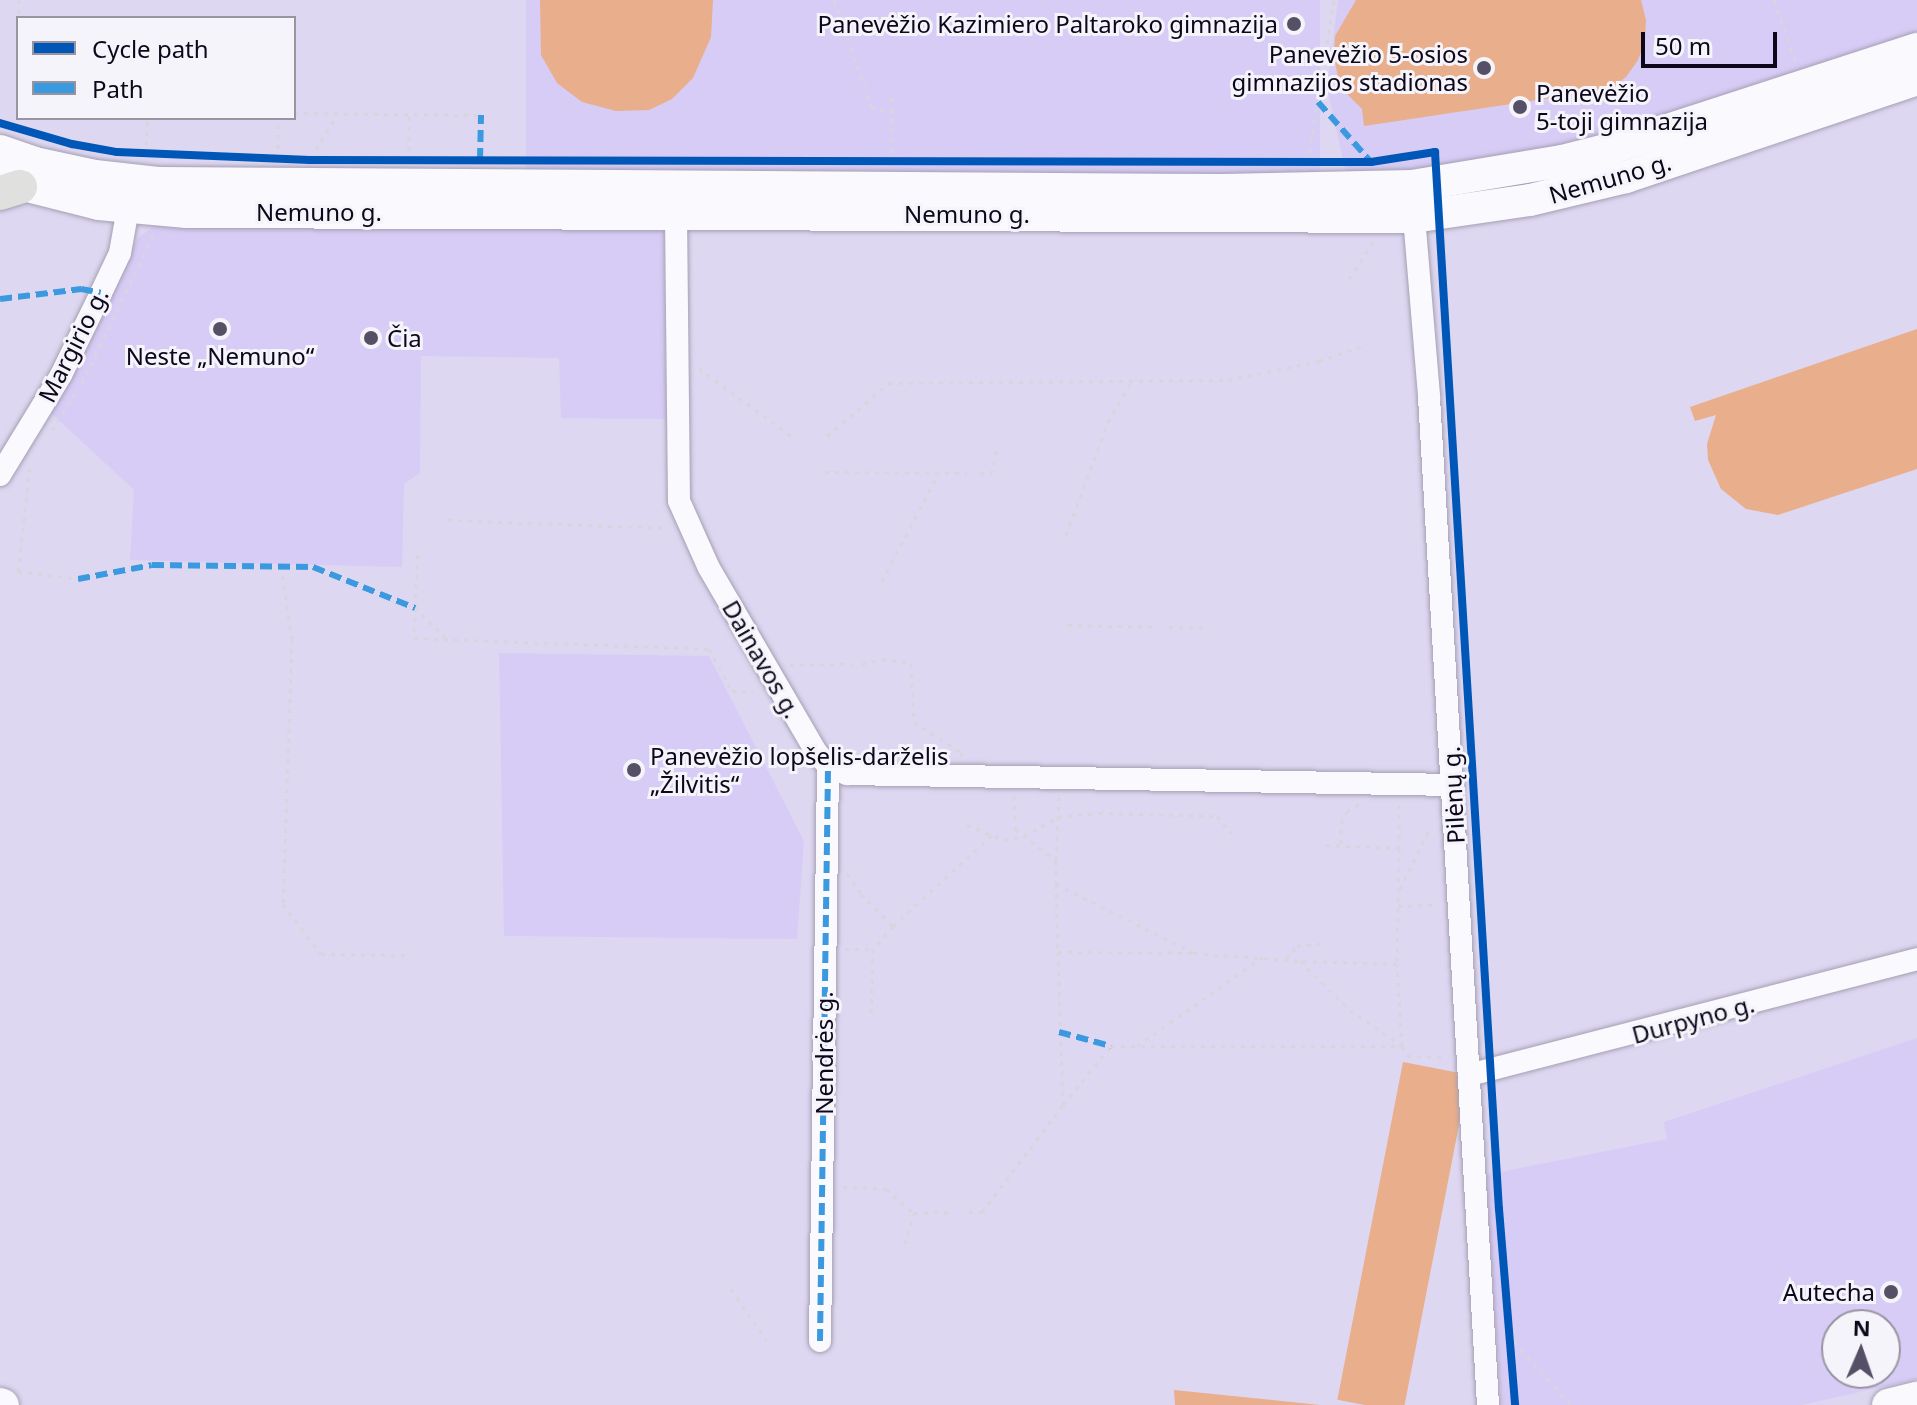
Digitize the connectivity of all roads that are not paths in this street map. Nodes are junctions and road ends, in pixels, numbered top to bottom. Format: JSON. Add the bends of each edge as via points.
{"nodes":[{"id":1,"x":1917,"y":49,"type":"edge"},
{"id":2,"x":1917,"y":79,"type":"edge"},
{"id":3,"x":9,"y":140,"type":"edge"},
{"id":4,"x":7,"y":186,"type":"edge"},
{"id":5,"x":1413,"y":202,"type":"junction"},
{"id":6,"x":128,"y":208,"type":"junction"},
{"id":7,"x":676,"y":215,"type":"junction"},
{"id":8,"x":0,"y":475,"type":"edge"},
{"id":9,"x":828,"y":766,"type":"junction"},
{"id":10,"x":1453,"y":785,"type":"junction"},
{"id":11,"x":1917,"y":959,"type":"edge"},
{"id":12,"x":1469,"y":1075,"type":"junction"},
{"id":13,"x":820,"y":1341,"type":"dead end"},
{"id":14,"x":1917,"y":1398,"type":"edge"},
{"id":15,"x":1488,"y":1405,"type":"edge"},
{"id":16,"x":1888,"y":1405,"type":"edge"}],
"edges":[{"from":1,"to":5,"type":"main road","name":"Nemuno g.","via":[[1606,150]]},
{"from":2,"to":5,"type":"main road","name":"Nemuno g.","via":[[1626,177],[1530,200]]},
{"from":3,"to":5,"type":"main road","name":"Nemuno g.","via":[[34,163],[158,183],[1207,190]]},
{"from":4,"to":6,"type":"main road","name":"Nemuno g."},
{"from":5,"to":7,"type":"main road","name":"Nemuno g."},
{"from":5,"to":10,"type":"street","name":"Pilėnų g."},
{"from":6,"to":7,"type":"main road","name":"Nemuno g."},
{"from":6,"to":8,"type":"street","name":"Margirio g.","via":[[120,253],[96,304],[61,375]]},
{"from":7,"to":9,"type":"street","name":"Dainavos g.","via":[[677,476],[687,522],[731,607]]},
{"from":9,"to":10,"type":"street","via":[[847,774]]},
{"from":9,"to":13,"type":"street","name":"Nendrės g."},
{"from":10,"to":12,"type":"street","name":"Pilėnų g."},
{"from":11,"to":12,"type":"street","name":"Durpyno g."},
{"from":12,"to":15,"type":"street","name":"Pilėnų g."},
{"from":14,"to":16,"type":"main road"}]}
